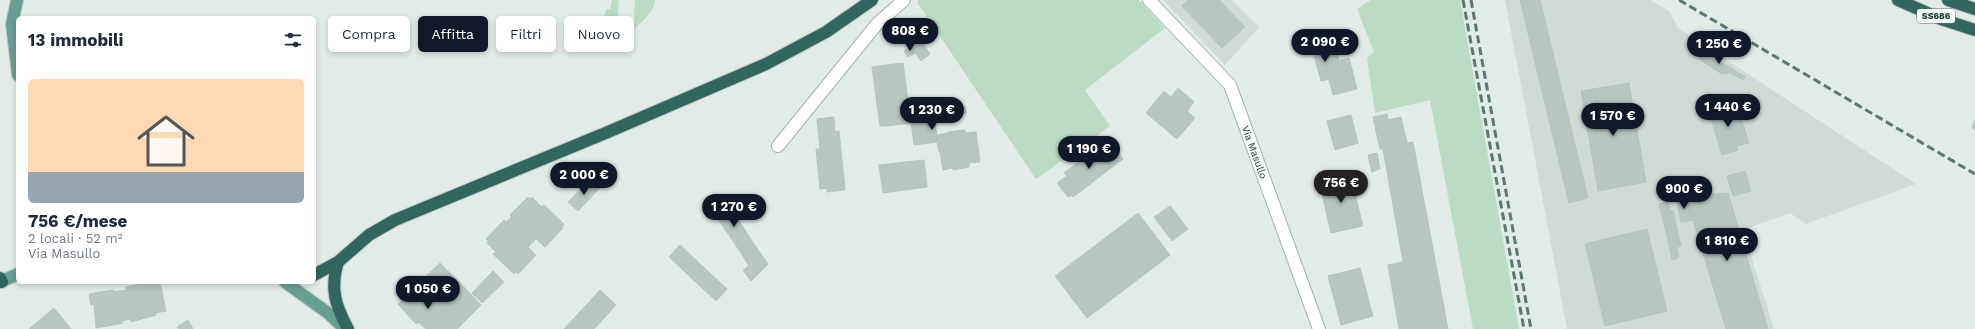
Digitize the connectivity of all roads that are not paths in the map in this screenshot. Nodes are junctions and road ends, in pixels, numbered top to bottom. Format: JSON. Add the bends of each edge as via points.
{"nodes":[{"id":1,"x":17,"y":0,"type":"edge"},
{"id":2,"x":872,"y":0,"type":"edge"},
{"id":3,"x":904,"y":0,"type":"edge"},
{"id":4,"x":1149,"y":0,"type":"edge"},
{"id":5,"x":1898,"y":0,"type":"edge"},
{"id":6,"x":1948,"y":0,"type":"edge"},
{"id":7,"x":1975,"y":9,"type":"edge"},
{"id":8,"x":1975,"y":30,"type":"edge"},
{"id":9,"x":16,"y":58,"type":"edge"},
{"id":10,"x":778,"y":146,"type":"dead end"},
{"id":11,"x":338,"y":262,"type":"junction"},
{"id":12,"x":316,"y":273,"type":"edge"},
{"id":13,"x":16,"y":275,"type":"edge"},
{"id":14,"x":1,"y":281,"type":"edge"},
{"id":15,"x":288,"y":284,"type":"edge"},
{"id":16,"x":346,"y":329,"type":"edge"},
{"id":17,"x":1319,"y":329,"type":"edge"}],
"edges":[{"from":1,"to":9,"type":"main road","via":[[12,24]]},
{"from":2,"to":11,"type":"highway","via":[[826,32],[766,64],[395,220],[368,235]]},
{"from":3,"to":10,"type":"street","via":[[877,24]]},
{"from":4,"to":17,"type":"street","name":"Via Masullo","via":[[1230,85]]},
{"from":5,"to":8,"type":"highway","number":"SS686"},
{"from":6,"to":7,"type":"highway","number":"SS686"},
{"from":11,"to":12,"type":"highway"},
{"from":11,"to":16,"type":"highway","via":[[333,284]]},
{"from":13,"to":14,"type":"main road"},
{"from":15,"to":16,"type":"main road"}]}
